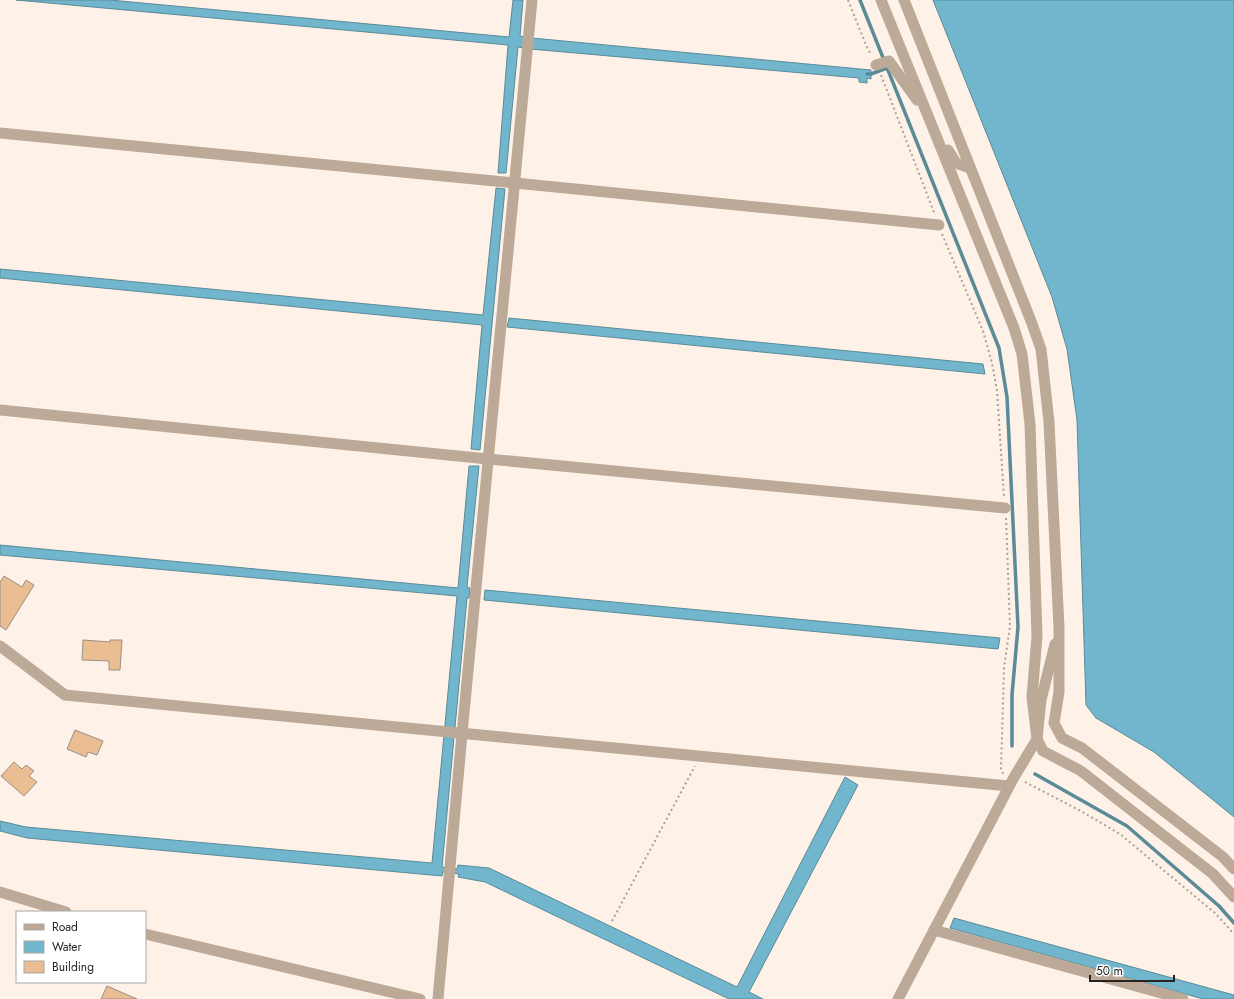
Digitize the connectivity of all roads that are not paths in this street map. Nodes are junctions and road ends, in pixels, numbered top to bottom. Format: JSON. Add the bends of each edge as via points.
{"nodes":[{"id":1,"x":532,"y":0,"type":"edge"},
{"id":2,"x":881,"y":0,"type":"edge"},
{"id":3,"x":904,"y":0,"type":"edge"},
{"id":4,"x":878,"y":70,"type":"road end"},
{"id":5,"x":927,"y":114,"type":"junction"},
{"id":6,"x":0,"y":133,"type":"edge"},
{"id":7,"x":970,"y":168,"type":"junction"},
{"id":8,"x":515,"y":183,"type":"junction"},
{"id":9,"x":939,"y":225,"type":"road end"},
{"id":10,"x":0,"y":410,"type":"edge"},
{"id":11,"x":488,"y":459,"type":"junction"},
{"id":12,"x":1005,"y":508,"type":"dead end"},
{"id":13,"x":1060,"y":628,"type":"junction"},
{"id":14,"x":0,"y":646,"type":"edge"},
{"id":15,"x":462,"y":734,"type":"junction"},
{"id":16,"x":1037,"y":739,"type":"junction"},
{"id":17,"x":1011,"y":782,"type":"junction"},
{"id":18,"x":1234,"y":868,"type":"edge"},
{"id":19,"x":0,"y":892,"type":"edge"},
{"id":20,"x":1234,"y":897,"type":"edge"},
{"id":21,"x":63,"y":911,"type":"edge"},
{"id":22,"x":934,"y":930,"type":"junction"},
{"id":23,"x":146,"y":934,"type":"edge"},
{"id":24,"x":420,"y":999,"type":"edge"},
{"id":25,"x":438,"y":999,"type":"edge"},
{"id":26,"x":898,"y":999,"type":"edge"},
{"id":27,"x":1183,"y":999,"type":"edge"}],
"edges":[{"from":1,"to":8,"type":"street"},
{"from":2,"to":5,"type":"street"},
{"from":3,"to":7,"type":"street"},
{"from":4,"to":5,"type":"street","via":[[889,61]]},
{"from":5,"to":7,"type":"street","via":[[956,163]]},
{"from":5,"to":16,"type":"street","via":[[1014,328],[1022,354],[1030,424],[1037,636],[1032,697]]},
{"from":6,"to":8,"type":"street"},
{"from":7,"to":13,"type":"street","via":[[1041,349],[1049,422]]},
{"from":8,"to":9,"type":"street"},
{"from":8,"to":11,"type":"street"},
{"from":10,"to":11,"type":"street"},
{"from":11,"to":12,"type":"street"},
{"from":11,"to":15,"type":"street"},
{"from":13,"to":16,"type":"street","via":[[1041,700]]},
{"from":13,"to":18,"type":"street","via":[[1059,692],[1054,723],[1062,738],[1082,748]]},
{"from":14,"to":15,"type":"street","via":[[65,695]]},
{"from":15,"to":17,"type":"street"},
{"from":15,"to":25,"type":"street"},
{"from":16,"to":17,"type":"street"},
{"from":16,"to":20,"type":"street","via":[[1043,751],[1081,771],[1213,874]]},
{"from":17,"to":22,"type":"street"},
{"from":19,"to":21,"type":"street"},
{"from":22,"to":26,"type":"street"},
{"from":22,"to":27,"type":"street"},
{"from":23,"to":24,"type":"street"}]}
